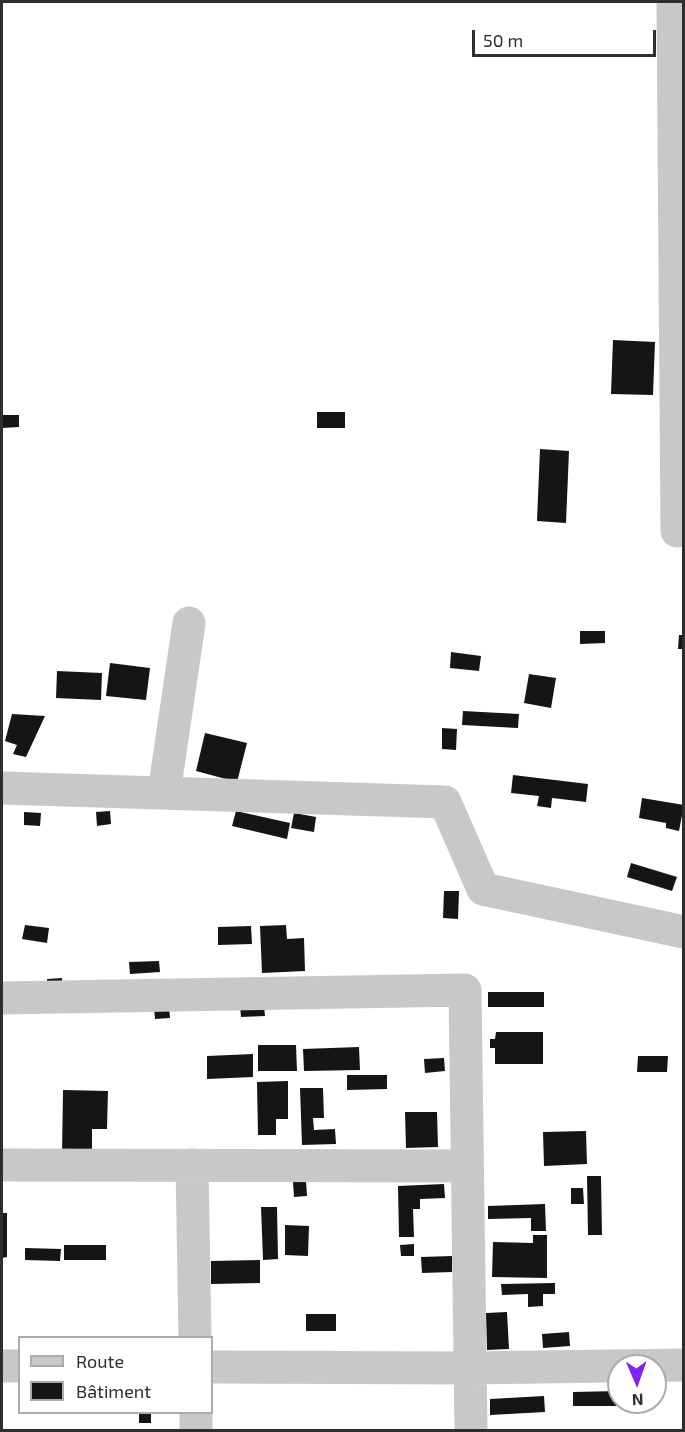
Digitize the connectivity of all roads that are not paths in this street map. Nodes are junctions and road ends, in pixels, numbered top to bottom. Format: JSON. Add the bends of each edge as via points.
{"nodes":[{"id":1,"x":674,"y":2,"type":"edge"},
{"id":2,"x":680,"y":425,"type":"edge"},
{"id":3,"x":677,"y":531,"type":"dead end"},
{"id":4,"x":189,"y":623,"type":"dead end"},
{"id":5,"x":2,"y":788,"type":"edge"},
{"id":6,"x":164,"y":793,"type":"junction"},
{"id":7,"x":684,"y":932,"type":"edge"},
{"id":8,"x":2,"y":998,"type":"edge"},
{"id":9,"x":2,"y":1165,"type":"edge"},
{"id":10,"x":192,"y":1166,"type":"junction"},
{"id":11,"x":467,"y":1166,"type":"junction"},
{"id":12,"x":195,"y":1336,"type":"edge"},
{"id":13,"x":684,"y":1365,"type":"edge"},
{"id":14,"x":2,"y":1366,"type":"edge"},
{"id":15,"x":18,"y":1366,"type":"edge"},
{"id":16,"x":213,"y":1367,"type":"edge"},
{"id":17,"x":470,"y":1368,"type":"junction"},
{"id":18,"x":196,"y":1414,"type":"edge"},
{"id":19,"x":196,"y":1431,"type":"edge"},
{"id":20,"x":471,"y":1431,"type":"edge"}],
"edges":[{"from":1,"to":2,"type":"street"},
{"from":2,"to":3,"type":"street"},
{"from":4,"to":6,"type":"street"},
{"from":5,"to":6,"type":"street"},
{"from":6,"to":7,"type":"street","via":[[446,802],[483,889]]},
{"from":8,"to":11,"type":"street","via":[[465,990]]},
{"from":9,"to":10,"type":"street"},
{"from":10,"to":11,"type":"street"},
{"from":10,"to":12,"type":"street"},
{"from":11,"to":17,"type":"street"},
{"from":13,"to":17,"type":"street"},
{"from":14,"to":15,"type":"street"},
{"from":16,"to":17,"type":"street"},
{"from":17,"to":20,"type":"street"},
{"from":18,"to":19,"type":"street"}]}
